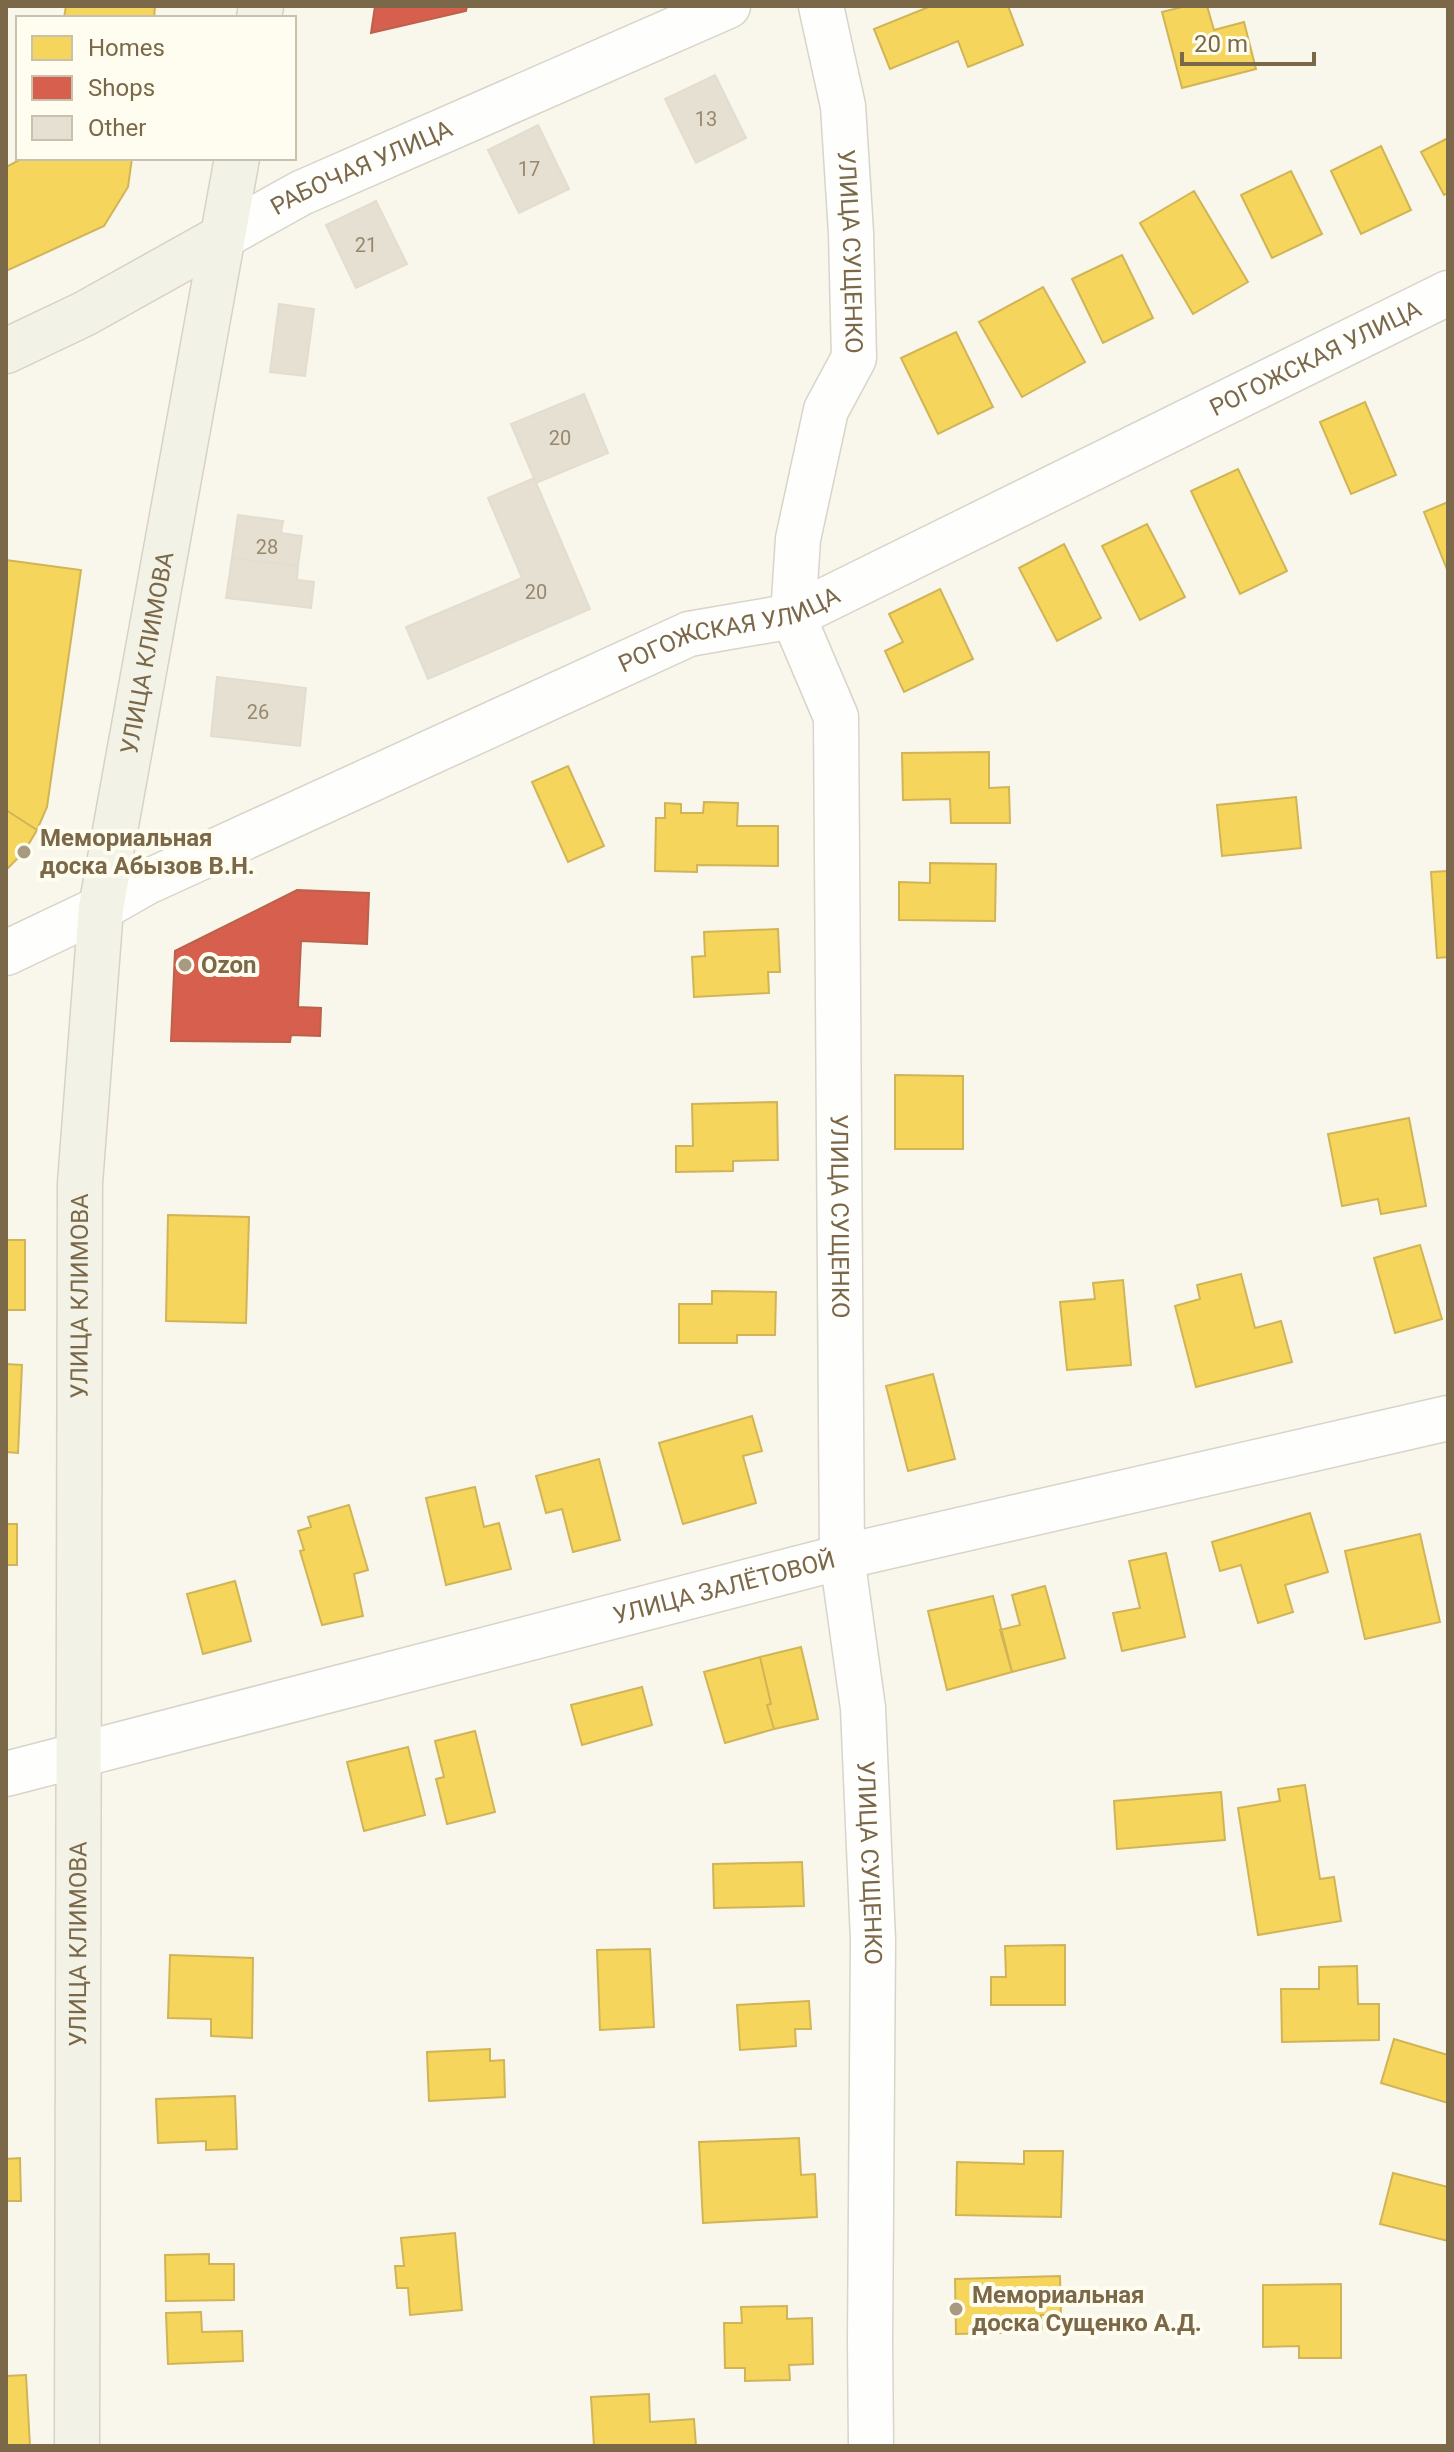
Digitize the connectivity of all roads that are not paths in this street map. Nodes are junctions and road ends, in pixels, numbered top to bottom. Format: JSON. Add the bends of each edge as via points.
{"nodes":[{"id":1,"x":728,"y":6,"type":"edge"},
{"id":2,"x":821,"y":6,"type":"edge"},
{"id":3,"x":237,"y":160,"type":"edge"},
{"id":4,"x":222,"y":237,"type":"junction"},
{"id":5,"x":1448,"y":293,"type":"edge"},
{"id":6,"x":6,"y":351,"type":"edge"},
{"id":7,"x":793,"y":616,"type":"junction"},
{"id":8,"x":101,"y":908,"type":"junction"},
{"id":9,"x":6,"y":953,"type":"edge"},
{"id":10,"x":1448,"y":1418,"type":"edge"},
{"id":11,"x":842,"y":1557,"type":"junction"},
{"id":12,"x":78,"y":1755,"type":"junction"},
{"id":13,"x":6,"y":1774,"type":"edge"},
{"id":14,"x":77,"y":2446,"type":"edge"},
{"id":15,"x":871,"y":2446,"type":"edge"}],
"edges":[{"from":1,"to":4,"type":"street","name":"РАБОЧАЯ УЛИЦА","via":[[301,193]]},
{"from":2,"to":7,"type":"street","name":"УЛИЦА СУЩЕНКО","via":[[843,106],[854,358],[826,410],[798,539]]},
{"from":3,"to":4,"type":"main road","name":"УЛИЦА КЛИМОВА"},
{"from":4,"to":6,"type":"main road","name":"РАБОЧАЯ УЛИЦА"},
{"from":4,"to":8,"type":"main road","name":"УЛИЦА КЛИМОВА"},
{"from":5,"to":7,"type":"street","name":"РОГОЖСКАЯ УЛИЦА"},
{"from":7,"to":8,"type":"street","name":"РОГОЖСКАЯ УЛИЦА","via":[[689,634],[145,883]]},
{"from":7,"to":11,"type":"street","name":"УЛИЦА СУЩЕНКО","via":[[836,717]]},
{"from":8,"to":9,"type":"street","name":"РОГОЖСКАЯ УЛИЦА"},
{"from":8,"to":12,"type":"main road","name":"УЛИЦА КЛИМОВА","via":[[80,1183]]},
{"from":10,"to":11,"type":"street","name":"УЛИЦА ЗАЛЁТОВОЙ"},
{"from":11,"to":12,"type":"street","name":"УЛИЦА ЗАЛЁТОВОЙ"},
{"from":11,"to":15,"type":"street","name":"УЛИЦА СУЩЕНКО","via":[[863,1708],[873,1940]]},
{"from":12,"to":13,"type":"street","name":"УЛИЦА ЗАЛЁТОВОЙ"},
{"from":12,"to":14,"type":"main road","name":"УЛИЦА КЛИМОВА"}]}
